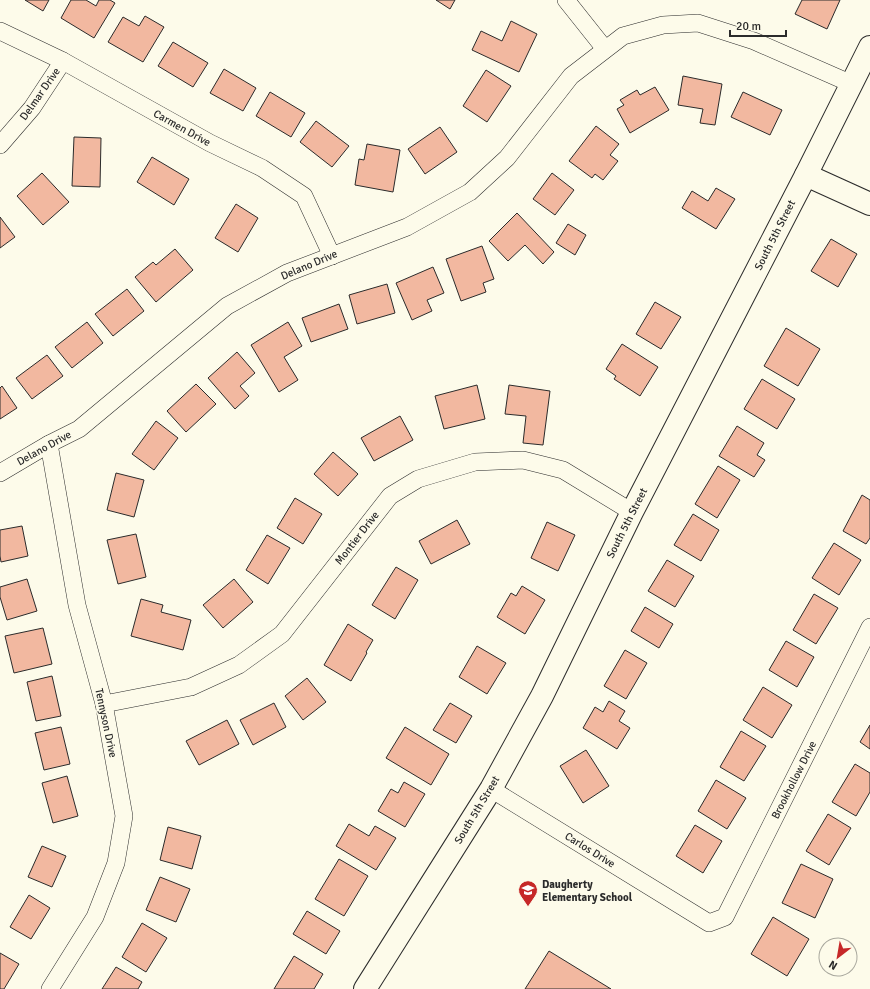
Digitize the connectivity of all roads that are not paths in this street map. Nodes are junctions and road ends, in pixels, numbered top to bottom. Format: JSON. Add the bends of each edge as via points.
{"nodes":[{"id":1,"x":566,"y":0,"type":"edge"},
{"id":2,"x":0,"y":31,"type":"edge"},
{"id":3,"x":870,"y":47,"type":"edge"},
{"id":4,"x":605,"y":49,"type":"junction"},
{"id":5,"x":63,"y":61,"type":"junction"},
{"id":6,"x":852,"y":84,"type":"junction"},
{"id":7,"x":0,"y":145,"type":"edge"},
{"id":8,"x":806,"y":175,"type":"junction"},
{"id":9,"x":870,"y":204,"type":"edge"},
{"id":10,"x":332,"y":256,"type":"junction"},
{"id":11,"x":49,"y":444,"type":"junction"},
{"id":12,"x":0,"y":473,"type":"edge"},
{"id":13,"x":632,"y":512,"type":"junction"},
{"id":14,"x":870,"y":627,"type":"edge"},
{"id":15,"x":104,"y":704,"type":"junction"},
{"id":16,"x":491,"y":789,"type":"junction"},
{"id":17,"x":709,"y":923,"type":"joint"},
{"id":18,"x":50,"y":989,"type":"edge"},
{"id":19,"x":365,"y":989,"type":"edge"}],
"edges":[{"from":1,"to":4,"type":"street"},
{"from":2,"to":5,"type":"street","name":"Carmen Drive"},
{"from":3,"to":6,"type":"street","name":"South 5th Street"},
{"from":4,"to":6,"type":"street","name":"Delano Drive","via":[[622,36],[663,25],[698,23],[754,41]]},
{"from":4,"to":10,"type":"street","name":"Delano Drive","via":[[571,76],[507,158],[470,192],[407,227]]},
{"from":5,"to":7,"type":"street","name":"Delmar Drive","via":[[32,108]]},
{"from":5,"to":10,"type":"street","name":"Carmen Drive","via":[[210,143],[262,168],[304,196]]},
{"from":6,"to":8,"type":"street","name":"South 5th Street"},
{"from":8,"to":9,"type":"street"},
{"from":8,"to":13,"type":"street","name":"South 5th Street"},
{"from":10,"to":11,"type":"street","name":"Delano Drive","via":[[287,273],[227,306],[78,429]]},
{"from":11,"to":12,"type":"street","name":"Delano Drive"},
{"from":11,"to":15,"type":"street","name":"Tennyson Drive","via":[[77,605]]},
{"from":13,"to":15,"type":"street","name":"Montier Drive","via":[[563,470],[523,460],[475,462],[418,479],[390,496],[282,634],[239,665],[191,687]]},
{"from":13,"to":16,"type":"street","name":"South 5th Street","via":[[542,696]]},
{"from":14,"to":17,"type":"street","name":"Brookhollow Drive","via":[[725,917]]},
{"from":15,"to":18,"type":"street","name":"Tennyson Drive","via":[[124,816],[116,863],[95,917]]},
{"from":16,"to":17,"type":"street","name":"Carlos Drive"},
{"from":16,"to":19,"type":"street","name":"South 5th Street"}]}
